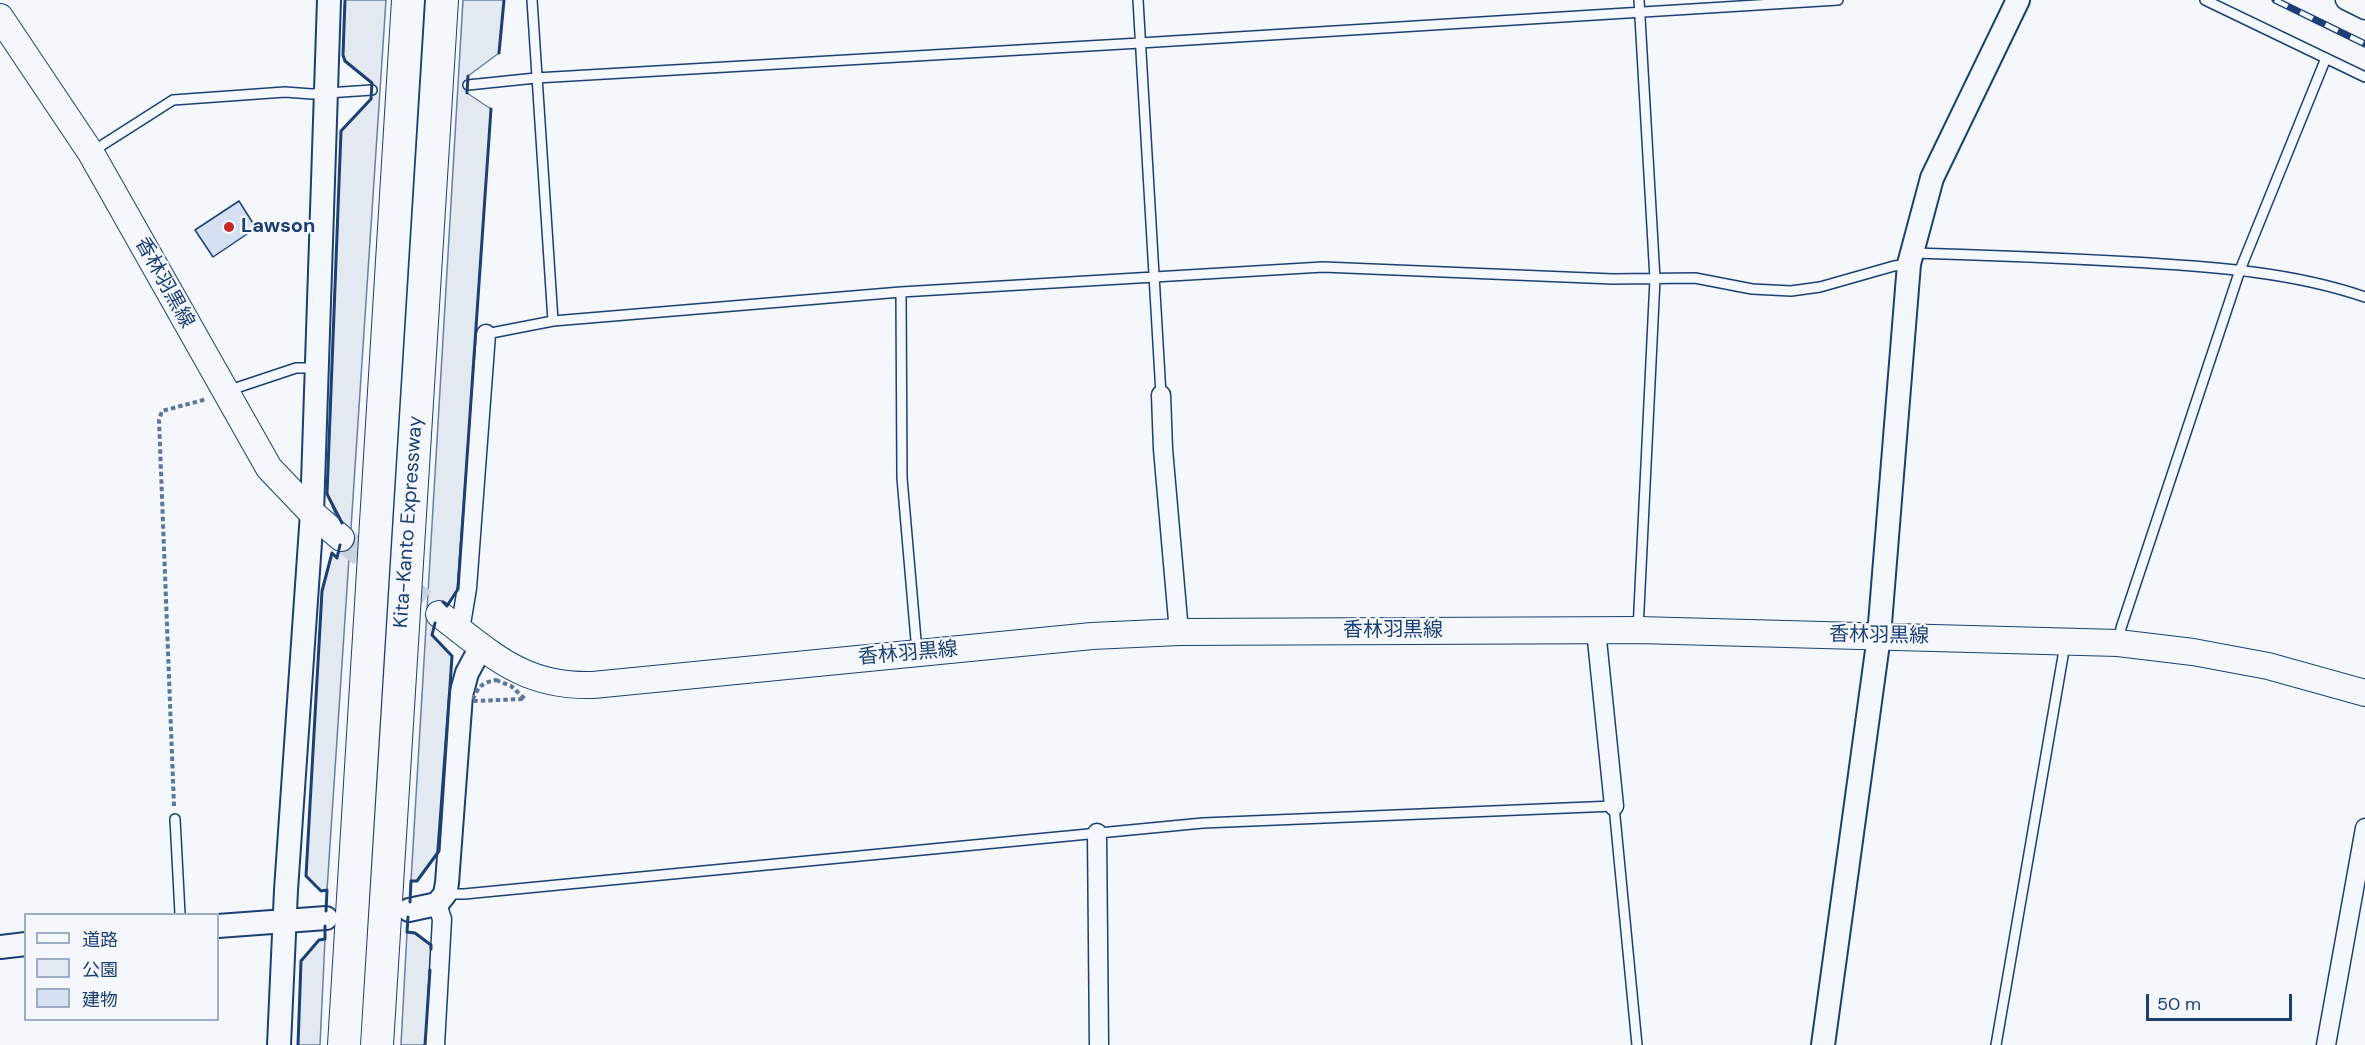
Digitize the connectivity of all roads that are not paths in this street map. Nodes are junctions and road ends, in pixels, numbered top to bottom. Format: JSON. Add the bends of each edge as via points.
{"nodes":[{"id":1,"x":329,"y":0,"type":"edge"},
{"id":2,"x":408,"y":0,"type":"edge"},
{"id":3,"x":442,"y":0,"type":"edge"},
{"id":4,"x":532,"y":0,"type":"edge"},
{"id":5,"x":1138,"y":0,"type":"edge"},
{"id":6,"x":1639,"y":0,"type":"edge"},
{"id":7,"x":1838,"y":0,"type":"edge"},
{"id":8,"x":2018,"y":0,"type":"edge"},
{"id":9,"x":2205,"y":0,"type":"edge"},
{"id":10,"x":2345,"y":0,"type":"edge"},
{"id":11,"x":2365,"y":10,"type":"edge"},
{"id":12,"x":1640,"y":12,"type":"junction"},
{"id":13,"x":0,"y":16,"type":"edge"},
{"id":14,"x":1140,"y":43,"type":"junction"},
{"id":15,"x":2326,"y":58,"type":"junction"},
{"id":16,"x":2365,"y":77,"type":"edge"},
{"id":17,"x":536,"y":78,"type":"junction"},
{"id":18,"x":468,"y":85,"type":"dead end"},
{"id":19,"x":372,"y":90,"type":"dead end"},
{"id":20,"x":325,"y":94,"type":"junction"},
{"id":21,"x":91,"y":153,"type":"junction"},
{"id":22,"x":1910,"y":259,"type":"junction"},
{"id":23,"x":2241,"y":270,"type":"junction"},
{"id":24,"x":1155,"y":276,"type":"junction"},
{"id":25,"x":1655,"y":279,"type":"junction"},
{"id":26,"x":901,"y":292,"type":"junction"},
{"id":27,"x":2365,"y":297,"type":"edge"},
{"id":28,"x":553,"y":321,"type":"junction"},
{"id":29,"x":486,"y":334,"type":"joint"},
{"id":30,"x":317,"y":368,"type":"junction"},
{"id":31,"x":224,"y":392,"type":"junction"},
{"id":32,"x":1161,"y":395,"type":"joint"},
{"id":33,"x":312,"y":513,"type":"junction"},
{"id":34,"x":341,"y":538,"type":"tunnel mouth"},
{"id":35,"x":439,"y":614,"type":"tunnel mouth"},
{"id":36,"x":460,"y":630,"type":"junction"},
{"id":37,"x":1596,"y":630,"type":"junction"},
{"id":38,"x":1638,"y":630,"type":"junction"},
{"id":39,"x":1179,"y":632,"type":"junction"},
{"id":40,"x":1879,"y":636,"type":"junction"},
{"id":41,"x":2064,"y":641,"type":"junction"},
{"id":42,"x":2118,"y":643,"type":"junction"},
{"id":43,"x":481,"y":647,"type":"junction"},
{"id":44,"x":917,"y":653,"type":"junction"},
{"id":45,"x":2365,"y":693,"type":"edge"},
{"id":46,"x":1614,"y":806,"type":"junction"},
{"id":47,"x":175,"y":819,"type":"road end"},
{"id":48,"x":2365,"y":828,"type":"edge"},
{"id":49,"x":1097,"y":833,"type":"junction"},
{"id":50,"x":441,"y":899,"type":"junction"},
{"id":51,"x":409,"y":910,"type":"dead end"},
{"id":52,"x":180,"y":913,"type":"edge"},
{"id":53,"x":326,"y":918,"type":"dead end"},
{"id":54,"x":285,"y":920,"type":"junction"},
{"id":55,"x":219,"y":926,"type":"edge"},
{"id":56,"x":24,"y":944,"type":"edge"},
{"id":57,"x":0,"y":946,"type":"edge"},
{"id":58,"x":279,"y":1045,"type":"edge"},
{"id":59,"x":344,"y":1045,"type":"edge"},
{"id":60,"x":377,"y":1045,"type":"edge"},
{"id":61,"x":435,"y":1045,"type":"edge"},
{"id":62,"x":1099,"y":1045,"type":"edge"},
{"id":63,"x":1637,"y":1045,"type":"edge"},
{"id":64,"x":1823,"y":1045,"type":"edge"},
{"id":65,"x":1996,"y":1045,"type":"edge"},
{"id":66,"x":2326,"y":1045,"type":"edge"}],
"edges":[{"from":1,"to":20,"type":"street"},
{"from":2,"to":59,"type":"highway","name":"Kita-Kanto Expressway"},
{"from":3,"to":60,"type":"highway","name":"Kita-Kanto Expressway"},
{"from":4,"to":17,"type":"lane"},
{"from":5,"to":14,"type":"lane"},
{"from":6,"to":12,"type":"lane"},
{"from":7,"to":12,"type":"lane"},
{"from":8,"to":22,"type":"street","via":[[1932,178]]},
{"from":9,"to":15,"type":"lane"},
{"from":10,"to":11,"type":"street"},
{"from":12,"to":14,"type":"lane"},
{"from":12,"to":25,"type":"lane"},
{"from":13,"to":21,"type":"main road","name":"香林羽黒線"},
{"from":14,"to":17,"type":"lane"},
{"from":14,"to":24,"type":"lane"},
{"from":15,"to":16,"type":"lane"},
{"from":15,"to":23,"type":"lane"},
{"from":17,"to":18,"type":"lane"},
{"from":17,"to":28,"type":"lane"},
{"from":19,"to":20,"type":"lane"},
{"from":20,"to":21,"type":"lane","via":[[173,100]]},
{"from":20,"to":30,"type":"street"},
{"from":21,"to":31,"type":"main road","name":"香林羽黒線"},
{"from":22,"to":23,"type":"lane","via":[[2007,255]]},
{"from":22,"to":25,"type":"lane","via":[[1820,287],[1791,291],[1752,290],[1695,278]]},
{"from":22,"to":40,"type":"street"},
{"from":23,"to":27,"type":"lane","via":[[2306,279]]},
{"from":23,"to":42,"type":"lane"},
{"from":24,"to":25,"type":"lane","via":[[1323,267]]},
{"from":24,"to":26,"type":"lane"},
{"from":24,"to":32,"type":"lane"},
{"from":25,"to":38,"type":"lane"},
{"from":26,"to":28,"type":"lane"},
{"from":26,"to":44,"type":"lane","via":[[902,478]]},
{"from":28,"to":29,"type":"lane"},
{"from":29,"to":36,"type":"street","via":[[467,588]]},
{"from":30,"to":31,"type":"lane","via":[[296,368]]},
{"from":30,"to":33,"type":"street"},
{"from":31,"to":33,"type":"main road","name":"香林羽黒線","via":[[269,468]]},
{"from":32,"to":39,"type":"street"},
{"from":33,"to":34,"type":"main road","name":"香林羽黒線"},
{"from":33,"to":54,"type":"street"},
{"from":35,"to":36,"type":"main road","name":"香林羽黒線"},
{"from":36,"to":43,"type":"main road","name":"香林羽黒線"},
{"from":37,"to":38,"type":"main road","name":"香林羽黒線"},
{"from":37,"to":39,"type":"main road","name":"香林羽黒線"},
{"from":37,"to":46,"type":"street"},
{"from":38,"to":40,"type":"main road","name":"香林羽黒線"},
{"from":39,"to":44,"type":"main road","name":"香林羽黒線"},
{"from":40,"to":41,"type":"main road","name":"香林羽黒線"},
{"from":40,"to":64,"type":"street"},
{"from":41,"to":42,"type":"main road","name":"香林羽黒線"},
{"from":41,"to":65,"type":"lane"},
{"from":42,"to":45,"type":"main road","name":"香林羽黒線","via":[[2268,666]]},
{"from":43,"to":44,"type":"main road","name":"香林羽黒線","via":[[532,678],[563,685]]},
{"from":43,"to":50,"type":"street","via":[[461,695],[451,853]]},
{"from":46,"to":49,"type":"lane","via":[[1203,823]]},
{"from":46,"to":63,"type":"lane"},
{"from":47,"to":52,"type":"lane"},
{"from":48,"to":66,"type":"street"},
{"from":49,"to":50,"type":"lane"},
{"from":49,"to":62,"type":"street"},
{"from":50,"to":51,"type":"street"},
{"from":50,"to":61,"type":"street"},
{"from":53,"to":54,"type":"street"},
{"from":54,"to":55,"type":"street"},
{"from":54,"to":58,"type":"street"},
{"from":56,"to":57,"type":"street"}]}
